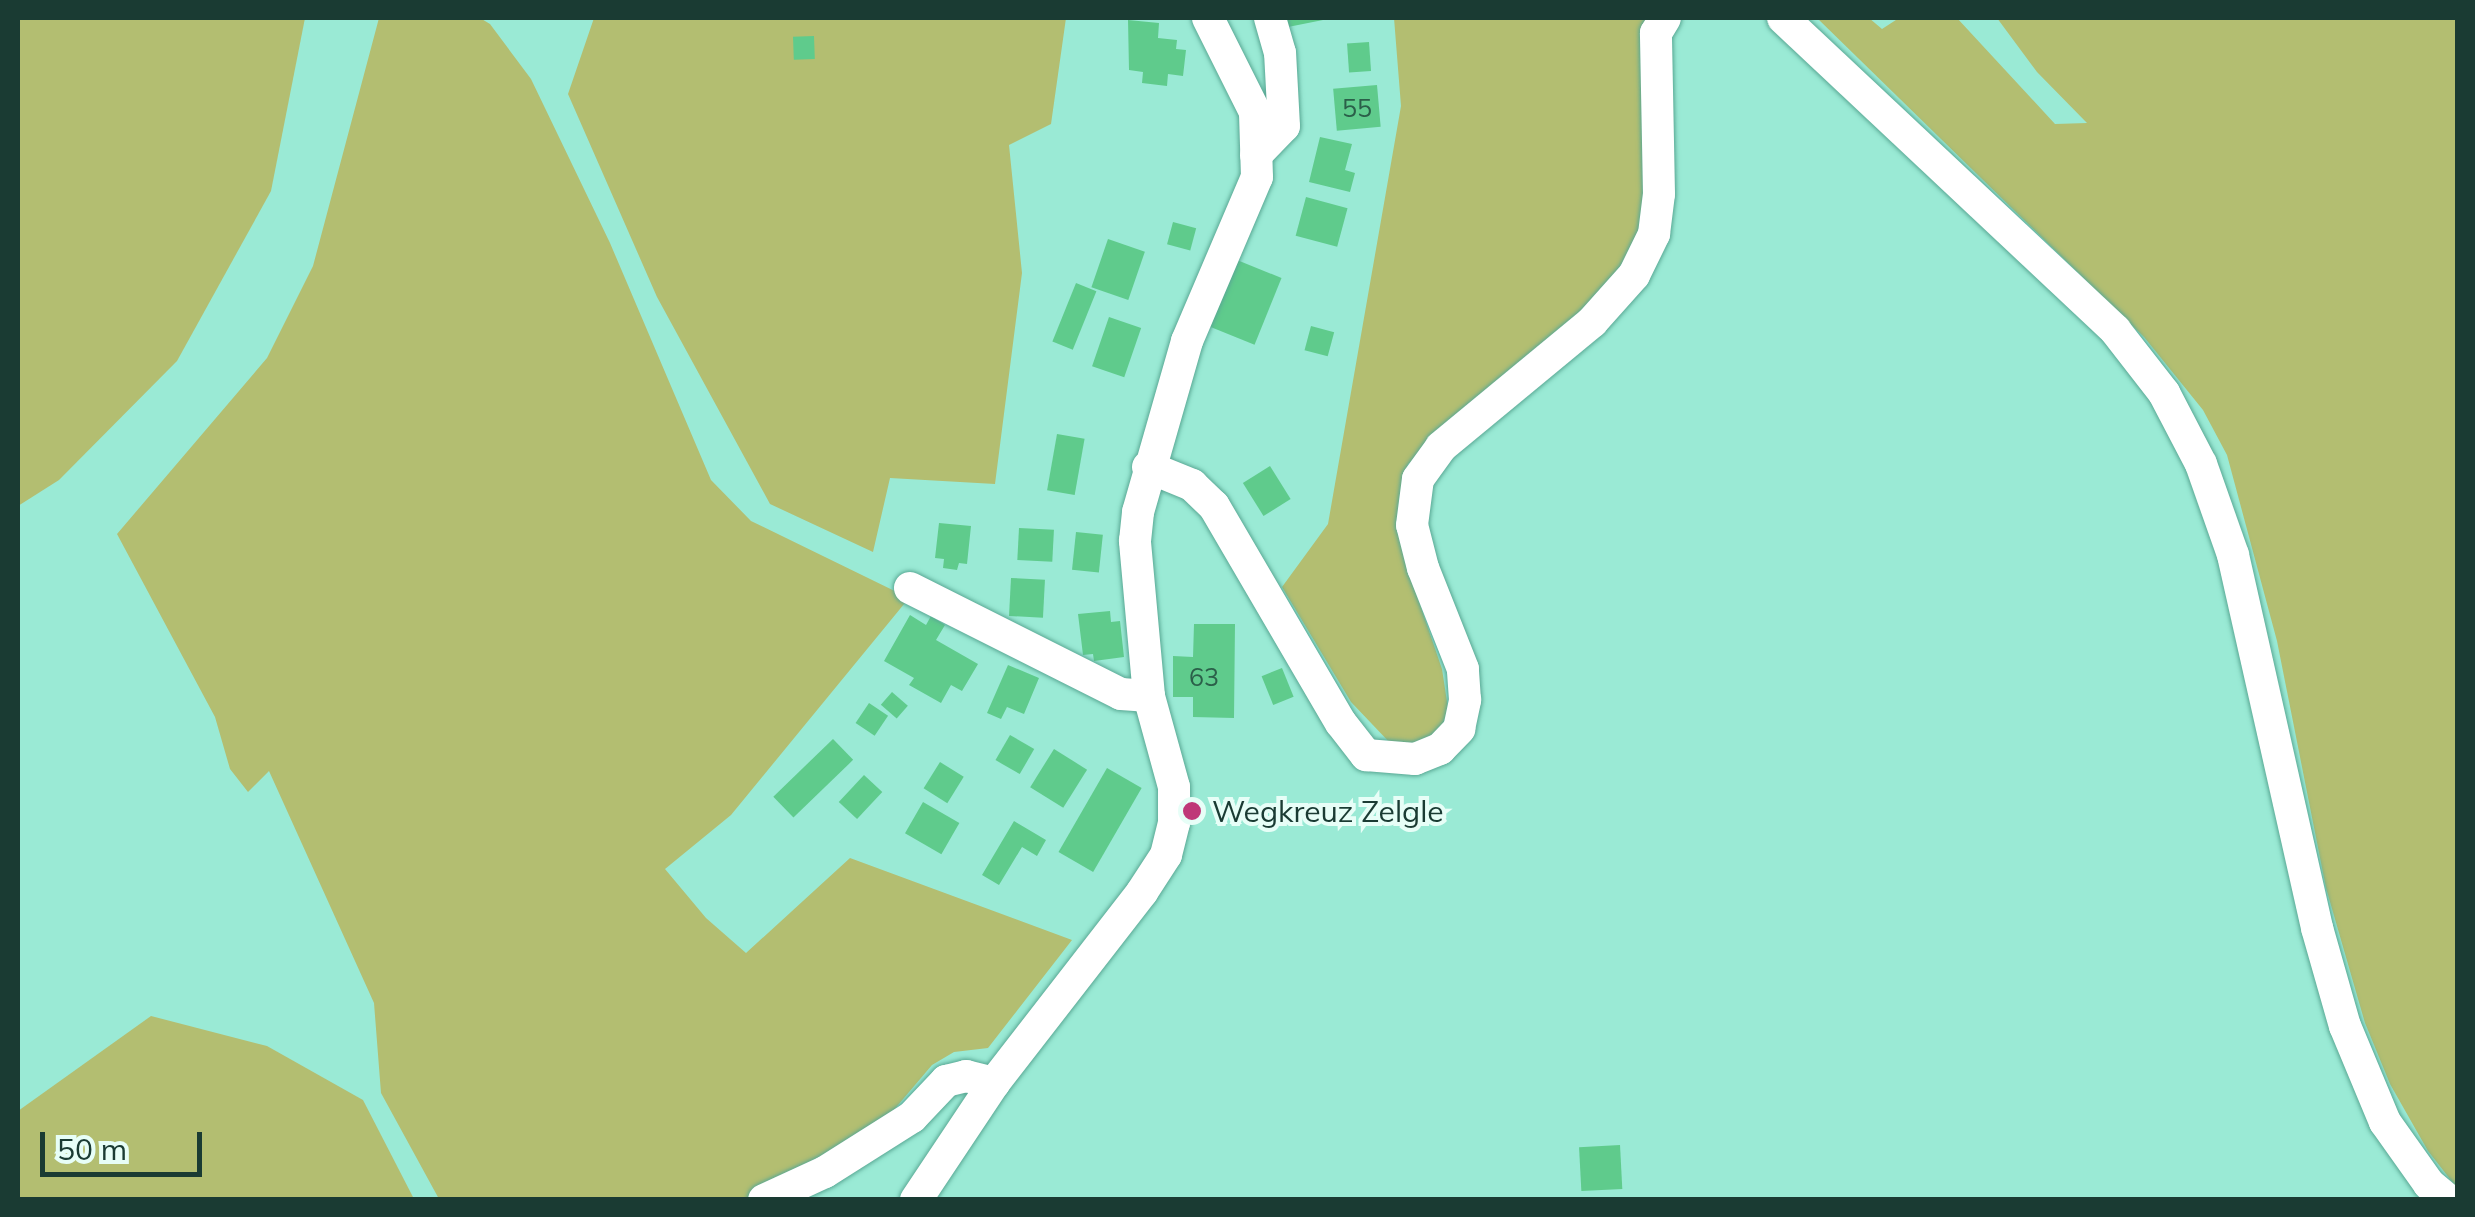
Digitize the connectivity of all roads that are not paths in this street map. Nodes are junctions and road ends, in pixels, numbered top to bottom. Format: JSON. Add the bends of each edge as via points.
{"nodes":[{"id":1,"x":1208,"y":18,"type":"edge"},
{"id":2,"x":1270,"y":18,"type":"edge"},
{"id":3,"x":1665,"y":18,"type":"edge"},
{"id":4,"x":1783,"y":18,"type":"edge"},
{"id":5,"x":1256,"y":154,"type":"junction"},
{"id":6,"x":1148,"y":467,"type":"junction"},
{"id":7,"x":910,"y":588,"type":"dead end"},
{"id":8,"x":1150,"y":696,"type":"junction"},
{"id":9,"x":994,"y":1083,"type":"junction"},
{"id":10,"x":764,"y":1200,"type":"edge"},
{"id":11,"x":916,"y":1200,"type":"edge"},
{"id":12,"x":2448,"y":1200,"type":"edge"}],
"edges":[{"from":1,"to":5,"type":"street","via":[[1254,112]]},
{"from":2,"to":5,"type":"street","via":[[1280,53],[1284,126]]},
{"from":3,"to":6,"type":"street","via":[[1656,33],[1660,194],[1654,234],[1634,276],[1592,322],[1440,447],[1418,479],[1412,524],[1422,568],[1463,669],[1459,729],[1440,749],[1415,758],[1366,754],[1340,723],[1214,506],[1192,485]]},
{"from":4,"to":12,"type":"street","via":[[2115,330],[2164,393],[2201,464],[2233,555],[2316,928],[2345,1026],[2385,1122]]},
{"from":5,"to":6,"type":"street","via":[[1257,177],[1187,341]]},
{"from":6,"to":8,"type":"street","via":[[1135,541]]},
{"from":7,"to":8,"type":"street","via":[[1122,694]]},
{"from":8,"to":9,"type":"street","via":[[1174,787],[1166,854]]},
{"from":9,"to":10,"type":"street","via":[[966,1076],[946,1081],[912,1117],[825,1172]]},
{"from":9,"to":11,"type":"street"}]}
